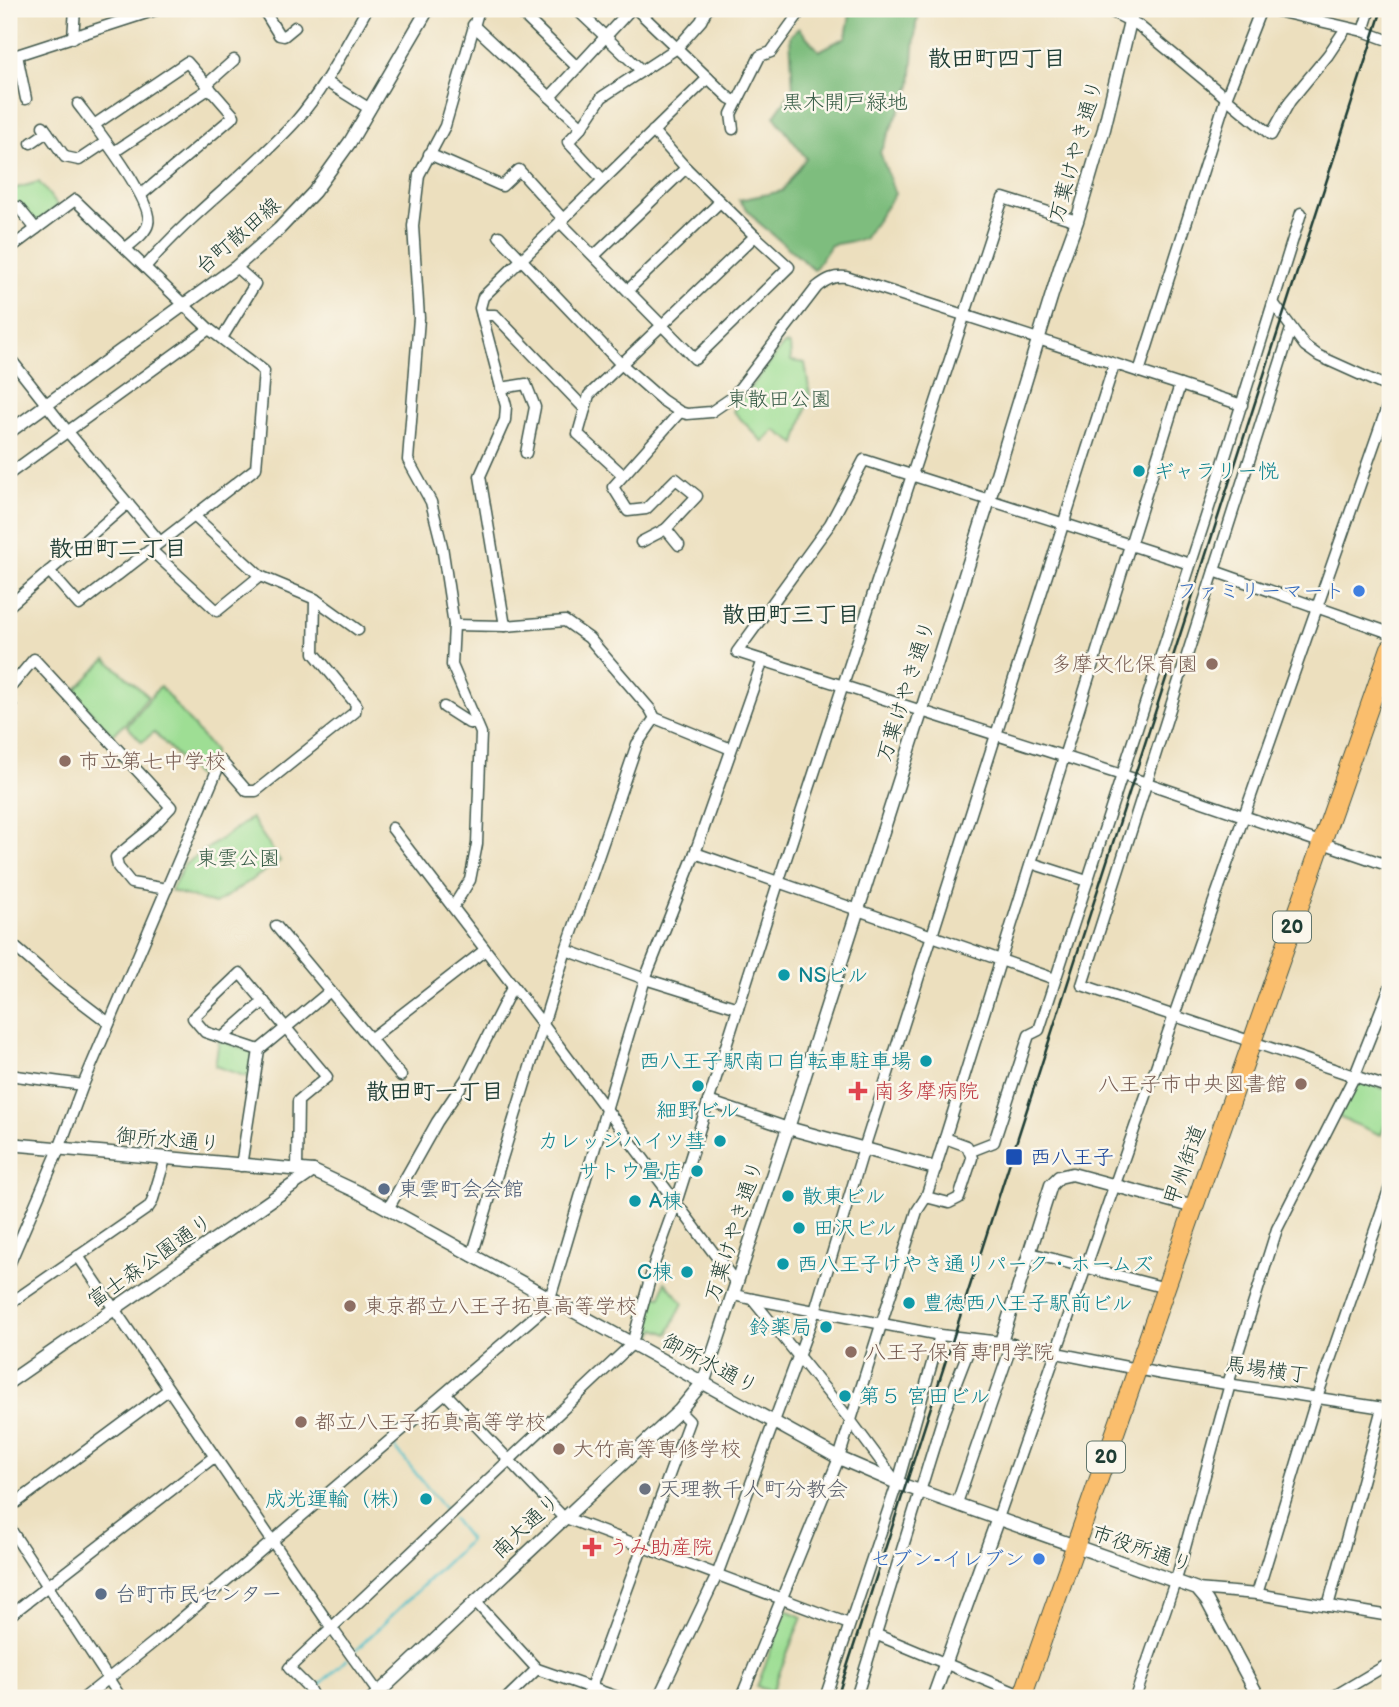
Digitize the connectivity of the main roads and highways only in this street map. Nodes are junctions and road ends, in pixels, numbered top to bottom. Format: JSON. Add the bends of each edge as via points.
{"nodes":[{"id":1,"x":1390,"y":648,"type":"edge"},
{"id":2,"x":1025,"y":1698,"type":"edge"}],
"edges":[{"from":1,"to":2,"type":"highway","name":"甲州街道","number":"20"}]}
